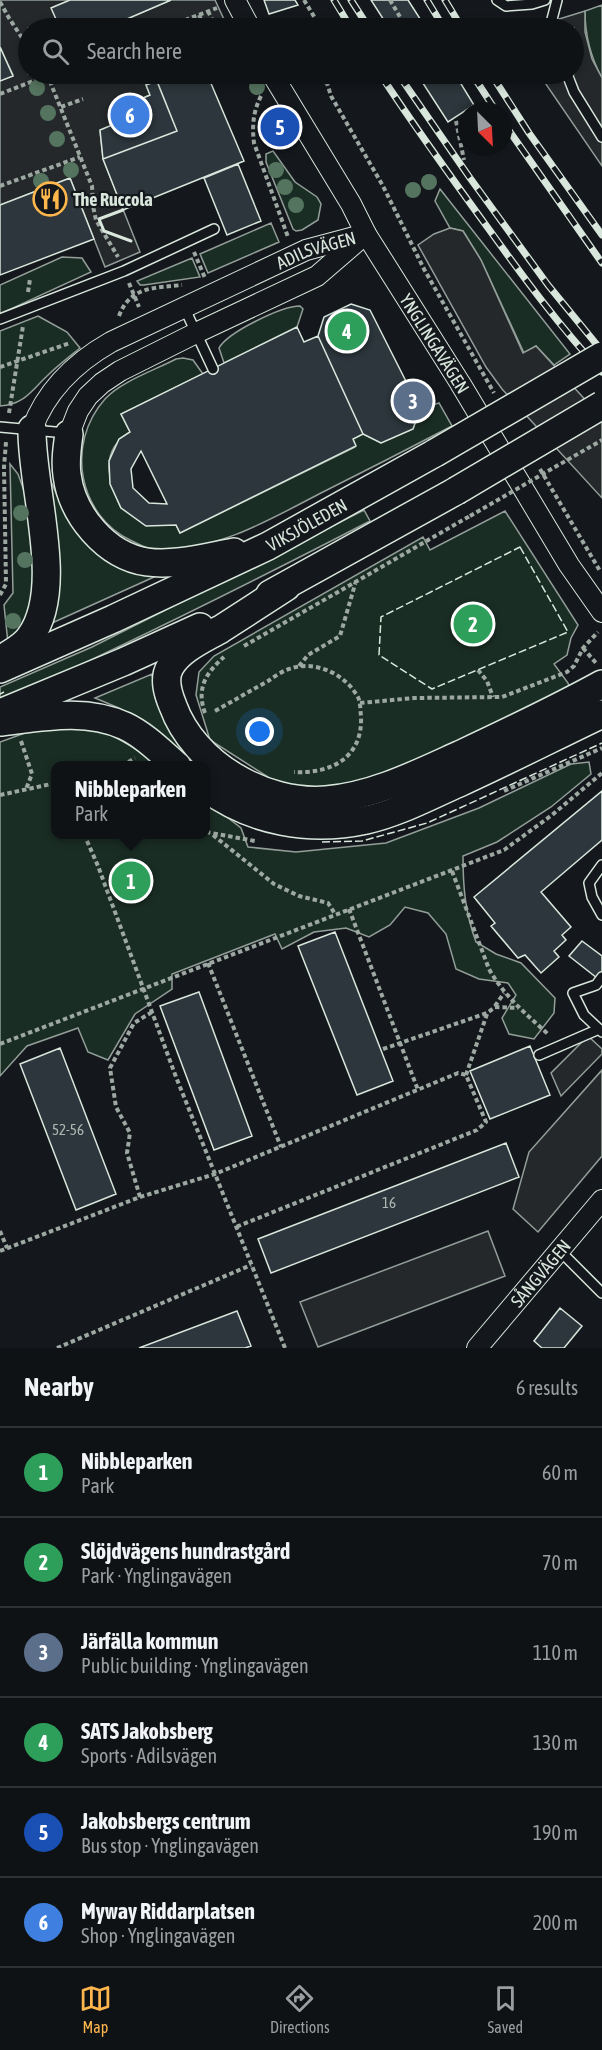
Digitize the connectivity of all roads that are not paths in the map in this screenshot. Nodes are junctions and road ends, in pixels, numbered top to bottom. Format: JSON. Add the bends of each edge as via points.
{"nodes":[{"id":1,"x":235,"y":0,"type":"edge"},
{"id":2,"x":497,"y":0,"type":"edge"},
{"id":3,"x":545,"y":0,"type":"edge"},
{"id":4,"x":557,"y":0,"type":"edge"},
{"id":5,"x":245,"y":18,"type":"edge"},
{"id":6,"x":552,"y":18,"type":"edge"},
{"id":7,"x":279,"y":84,"type":"edge"},
{"id":8,"x":570,"y":84,"type":"edge"},
{"id":9,"x":602,"y":138,"type":"edge"},
{"id":10,"x":214,"y":229,"type":"dead end"},
{"id":11,"x":366,"y":234,"type":"junction"},
{"id":12,"x":184,"y":307,"type":"junction"},
{"id":13,"x":0,"y":319,"type":"edge"},
{"id":14,"x":196,"y":333,"type":"junction"},
{"id":15,"x":602,"y":356,"type":"edge"},
{"id":16,"x":213,"y":369,"type":"dead end"},
{"id":17,"x":602,"y":405,"type":"edge"},
{"id":18,"x":0,"y":427,"type":"edge"},
{"id":19,"x":32,"y":429,"type":"junction"},
{"id":20,"x":69,"y":434,"type":"junction"},
{"id":21,"x":268,"y":546,"type":"junction"},
{"id":22,"x":286,"y":587,"type":"junction"},
{"id":23,"x":602,"y":612,"type":"edge"},
{"id":24,"x":0,"y":660,"type":"edge"},
{"id":25,"x":0,"y":669,"type":"edge"},
{"id":26,"x":602,"y":684,"type":"edge"},
{"id":27,"x":602,"y":714,"type":"edge"},
{"id":28,"x":6,"y":722,"type":"edge"},
{"id":29,"x":172,"y":761,"type":"edge"},
{"id":30,"x":210,"y":790,"type":"edge"},
{"id":31,"x":602,"y":865,"type":"edge"},
{"id":32,"x":602,"y":915,"type":"edge"},
{"id":33,"x":602,"y":977,"type":"edge"},
{"id":34,"x":600,"y":1030,"type":"edge"},
{"id":35,"x":539,"y":1055,"type":"dead end"},
{"id":36,"x":602,"y":1200,"type":"edge"},
{"id":37,"x":559,"y":1250,"type":"junction"},
{"id":38,"x":602,"y":1293,"type":"edge"},
{"id":39,"x":477,"y":1348,"type":"edge"}],
"edges":[{"from":1,"to":5,"type":"street"},
{"from":2,"to":3,"type":"lane","via":[[506,6]]},
{"from":4,"to":6,"type":"lane"},
{"from":7,"to":11,"type":"street","name":"YNGLINGAVÄGEN"},
{"from":8,"to":9,"type":"lane"},
{"from":10,"to":13,"type":"lane","via":[[124,271]]},
{"from":11,"to":12,"type":"street","name":"ADILSVÄGEN","via":[[306,250]]},
{"from":11,"to":14,"type":"street","name":"ADILSVÄGEN","via":[[317,276]]},
{"from":11,"to":23,"type":"street","name":"YNGLINGAVÄGEN","via":[[569,565]]},
{"from":12,"to":14,"type":"lane"},
{"from":12,"to":19,"type":"street","name":"ADILSVÄGEN","via":[[90,354],[47,398]]},
{"from":14,"to":16,"type":"lane"},
{"from":14,"to":20,"type":"street","name":"ADILSVÄGEN","via":[[102,383],[78,411]]},
{"from":15,"to":21,"type":"main road","name":"VIKSJÖLEDEN","bridge":true},
{"from":17,"to":22,"type":"main road","bridge":true},
{"from":18,"to":19,"type":"lane"},
{"from":19,"to":20,"type":"lane"},
{"from":19,"to":24,"type":"main road","via":[[33,467],[47,570],[46,594],[30,638]]},
{"from":20,"to":21,"type":"main road","via":[[67,477],[72,494],[91,528],[117,550],[147,562],[169,562]]},
{"from":21,"to":25,"type":"main road","name":"VIKSJÖLEDEN"},
{"from":22,"to":26,"type":"main road","via":[[183,652],[170,668],[166,688],[180,724],[203,754],[238,778],[280,795],[323,800],[368,792],[492,740]]},
{"from":22,"to":28,"type":"main road","via":[[123,662]]},
{"from":27,"to":30,"type":"main road","via":[[488,770],[367,820],[302,825],[274,820],[246,811]]},
{"from":28,"to":29,"type":"main road","via":[[96,716],[126,727]]},
{"from":31,"to":32,"type":"lane","via":[[589,883]]},
{"from":33,"to":34,"type":"lane","via":[[596,985],[573,993],[584,1015]]},
{"from":34,"to":35,"type":"lane"},
{"from":36,"to":37,"type":"street","name":"SÅNGVÄGEN"},
{"from":37,"to":38,"type":"lane"},
{"from":37,"to":39,"type":"street","name":"SÅNGVÄGEN"}]}
